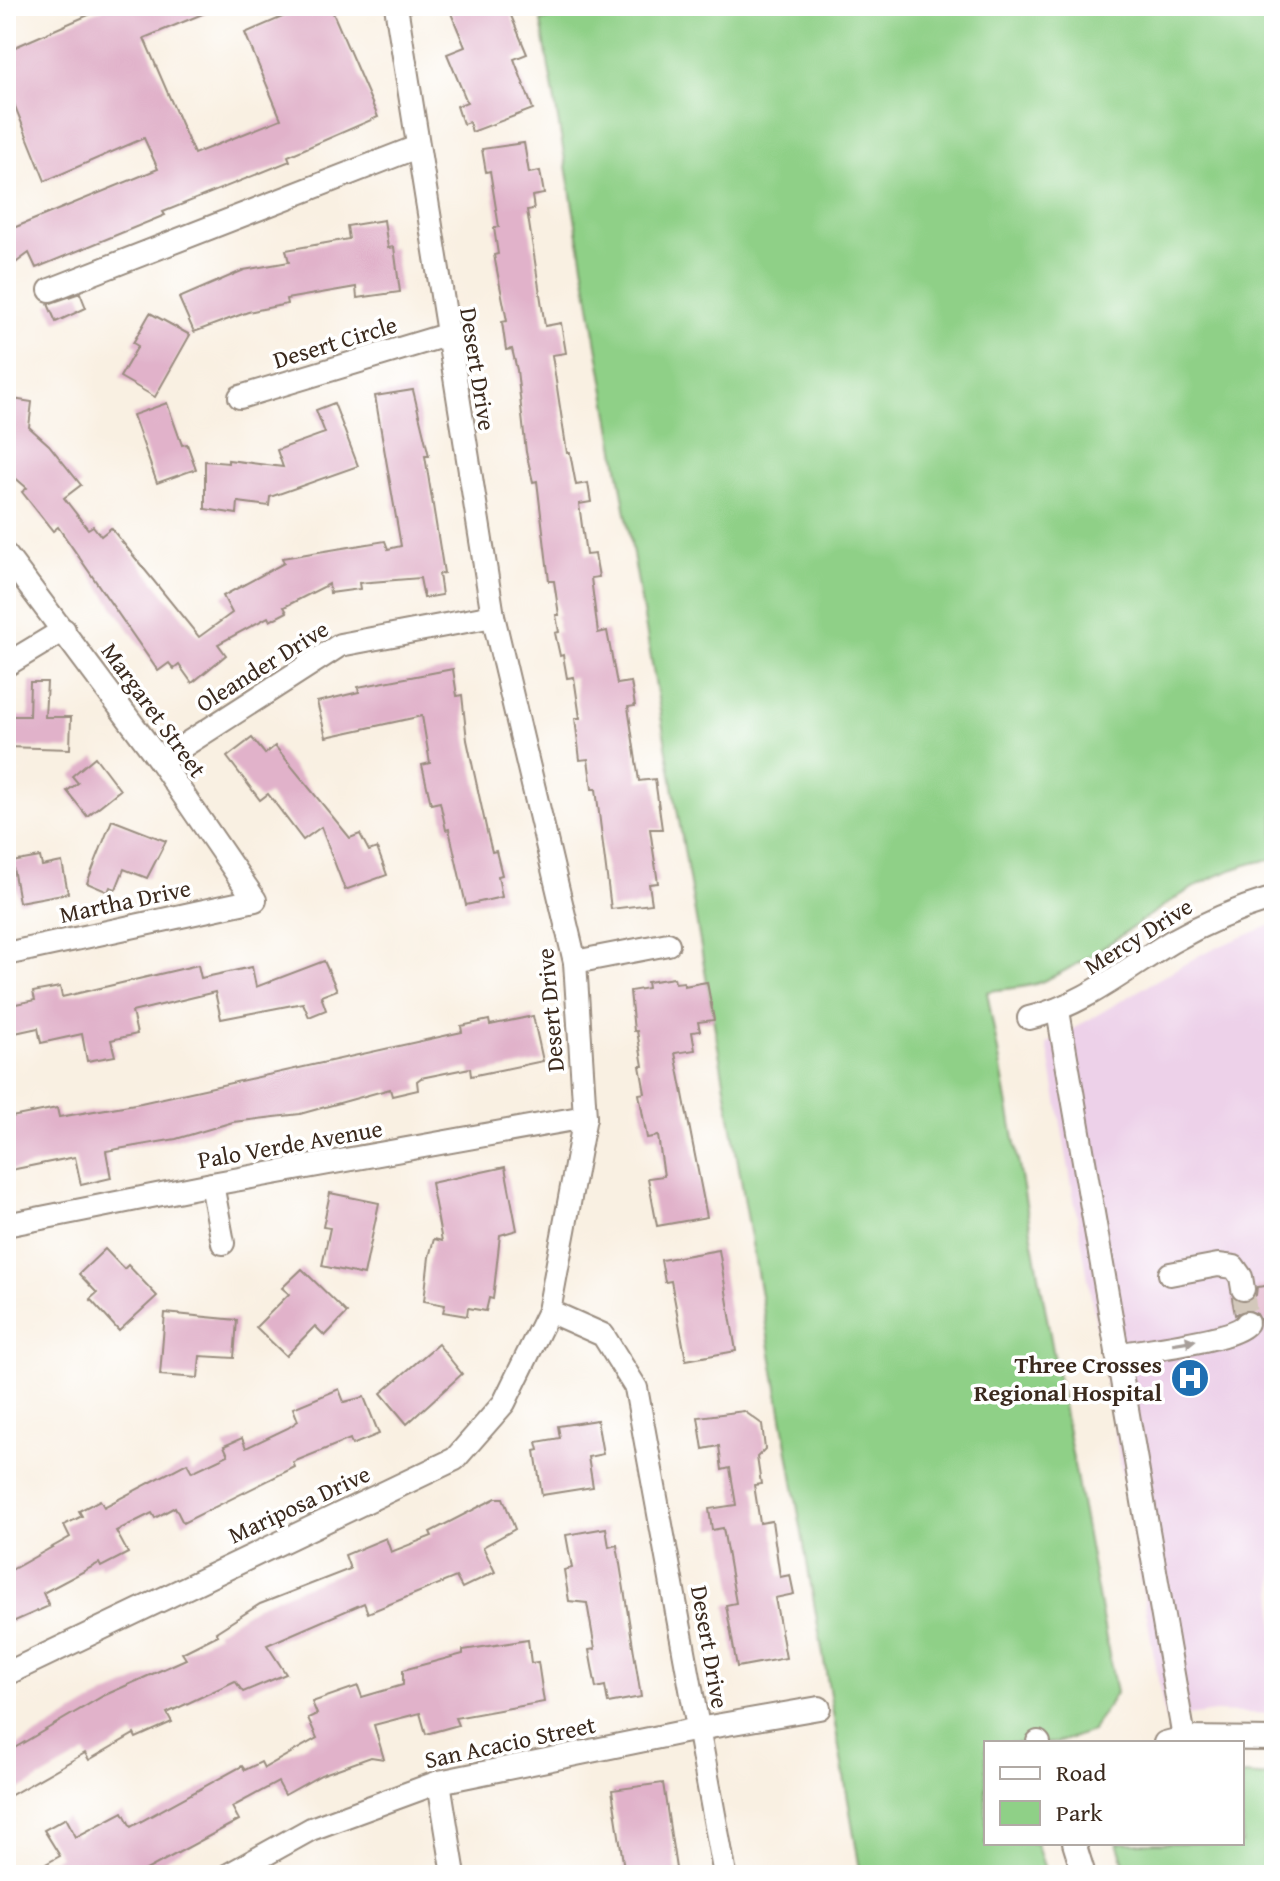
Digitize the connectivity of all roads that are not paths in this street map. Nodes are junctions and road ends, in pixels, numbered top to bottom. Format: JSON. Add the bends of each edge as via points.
{"nodes":[{"id":1,"x":396,"y":6,"type":"edge"},
{"id":2,"x":417,"y":147,"type":"junction"},
{"id":3,"x":50,"y":290,"type":"dead end"},
{"id":4,"x":446,"y":335,"type":"junction"},
{"id":5,"x":240,"y":397,"type":"dead end"},
{"id":6,"x":6,"y":555,"type":"edge"},
{"id":7,"x":493,"y":616,"type":"junction"},
{"id":8,"x":64,"y":630,"type":"junction"},
{"id":9,"x":6,"y":665,"type":"edge"},
{"id":10,"x":160,"y":761,"type":"junction"},
{"id":11,"x":1274,"y":898,"type":"edge"},
{"id":12,"x":255,"y":900,"type":"joint"},
{"id":13,"x":668,"y":944,"type":"dead end"},
{"id":14,"x":6,"y":954,"type":"edge"},
{"id":15,"x":575,"y":962,"type":"junction"},
{"id":16,"x":1058,"y":1011,"type":"junction"},
{"id":17,"x":1029,"y":1018,"type":"dead end"},
{"id":18,"x":585,"y":1117,"type":"junction"},
{"id":19,"x":212,"y":1184,"type":"junction"},
{"id":20,"x":6,"y":1225,"type":"edge"},
{"id":21,"x":223,"y":1243,"type":"dead end"},
{"id":22,"x":1170,"y":1274,"type":"dead end"},
{"id":23,"x":1243,"y":1289,"type":"tunnel mouth"},
{"id":24,"x":549,"y":1311,"type":"junction"},
{"id":25,"x":1247,"y":1323,"type":"dead end"},
{"id":26,"x":1117,"y":1355,"type":"junction"},
{"id":27,"x":6,"y":1674,"type":"edge"},
{"id":28,"x":819,"y":1708,"type":"dead end"},
{"id":29,"x":698,"y":1729,"type":"junction"},
{"id":30,"x":1274,"y":1739,"type":"edge"},
{"id":31,"x":1174,"y":1741,"type":"edge"},
{"id":32,"x":439,"y":1782,"type":"junction"},
{"id":33,"x":1075,"y":1845,"type":"edge"},
{"id":34,"x":228,"y":1875,"type":"edge"},
{"id":35,"x":454,"y":1875,"type":"edge"},
{"id":36,"x":725,"y":1875,"type":"edge"},
{"id":37,"x":1084,"y":1875,"type":"edge"}],
"edges":[{"from":1,"to":2,"type":"street","name":"Desert Drive"},
{"from":2,"to":3,"type":"street"},
{"from":2,"to":4,"type":"street","name":"Desert Drive"},
{"from":4,"to":5,"type":"street","name":"Desert Circle"},
{"from":4,"to":7,"type":"street","name":"Desert Drive"},
{"from":6,"to":8,"type":"street","name":"Margaret Street"},
{"from":7,"to":10,"type":"street","name":"Oleander Drive","via":[[340,645]]},
{"from":7,"to":15,"type":"street","name":"Desert Drive"},
{"from":8,"to":9,"type":"street"},
{"from":8,"to":10,"type":"street","name":"Margaret Street"},
{"from":10,"to":12,"type":"street","name":"Margaret Street"},
{"from":11,"to":16,"type":"street","name":"Mercy Drive","via":[[1226,913]]},
{"from":12,"to":14,"type":"street","name":"Martha Drive"},
{"from":13,"to":15,"type":"street"},
{"from":15,"to":18,"type":"street","name":"Desert Drive"},
{"from":16,"to":17,"type":"street","name":"Mercy Drive"},
{"from":16,"to":26,"type":"street"},
{"from":18,"to":19,"type":"street","name":"Palo Verde Avenue"},
{"from":18,"to":24,"type":"street","name":"Desert Drive"},
{"from":19,"to":20,"type":"street","name":"Palo Verde Avenue"},
{"from":19,"to":21,"type":"street"},
{"from":22,"to":23,"type":"street","via":[[1234,1267]]},
{"from":24,"to":27,"type":"street","name":"Mariposa Drive","via":[[504,1403],[455,1459]]},
{"from":24,"to":29,"type":"street","name":"Desert Drive","via":[[603,1335],[636,1388]]},
{"from":26,"to":25,"type":"street","one_way":true,"via":[[1218,1337],[1243,1330]]},
{"from":26,"to":31,"type":"street"},
{"from":28,"to":29,"type":"street","name":"San Acacio Street"},
{"from":29,"to":32,"type":"street","name":"San Acacio Street"},
{"from":29,"to":36,"type":"street","name":"Desert Drive"},
{"from":30,"to":31,"type":"street"},
{"from":32,"to":34,"type":"street","name":"San Acacio Street","via":[[311,1829]]},
{"from":32,"to":35,"type":"street"},
{"from":33,"to":37,"type":"street"}]}
